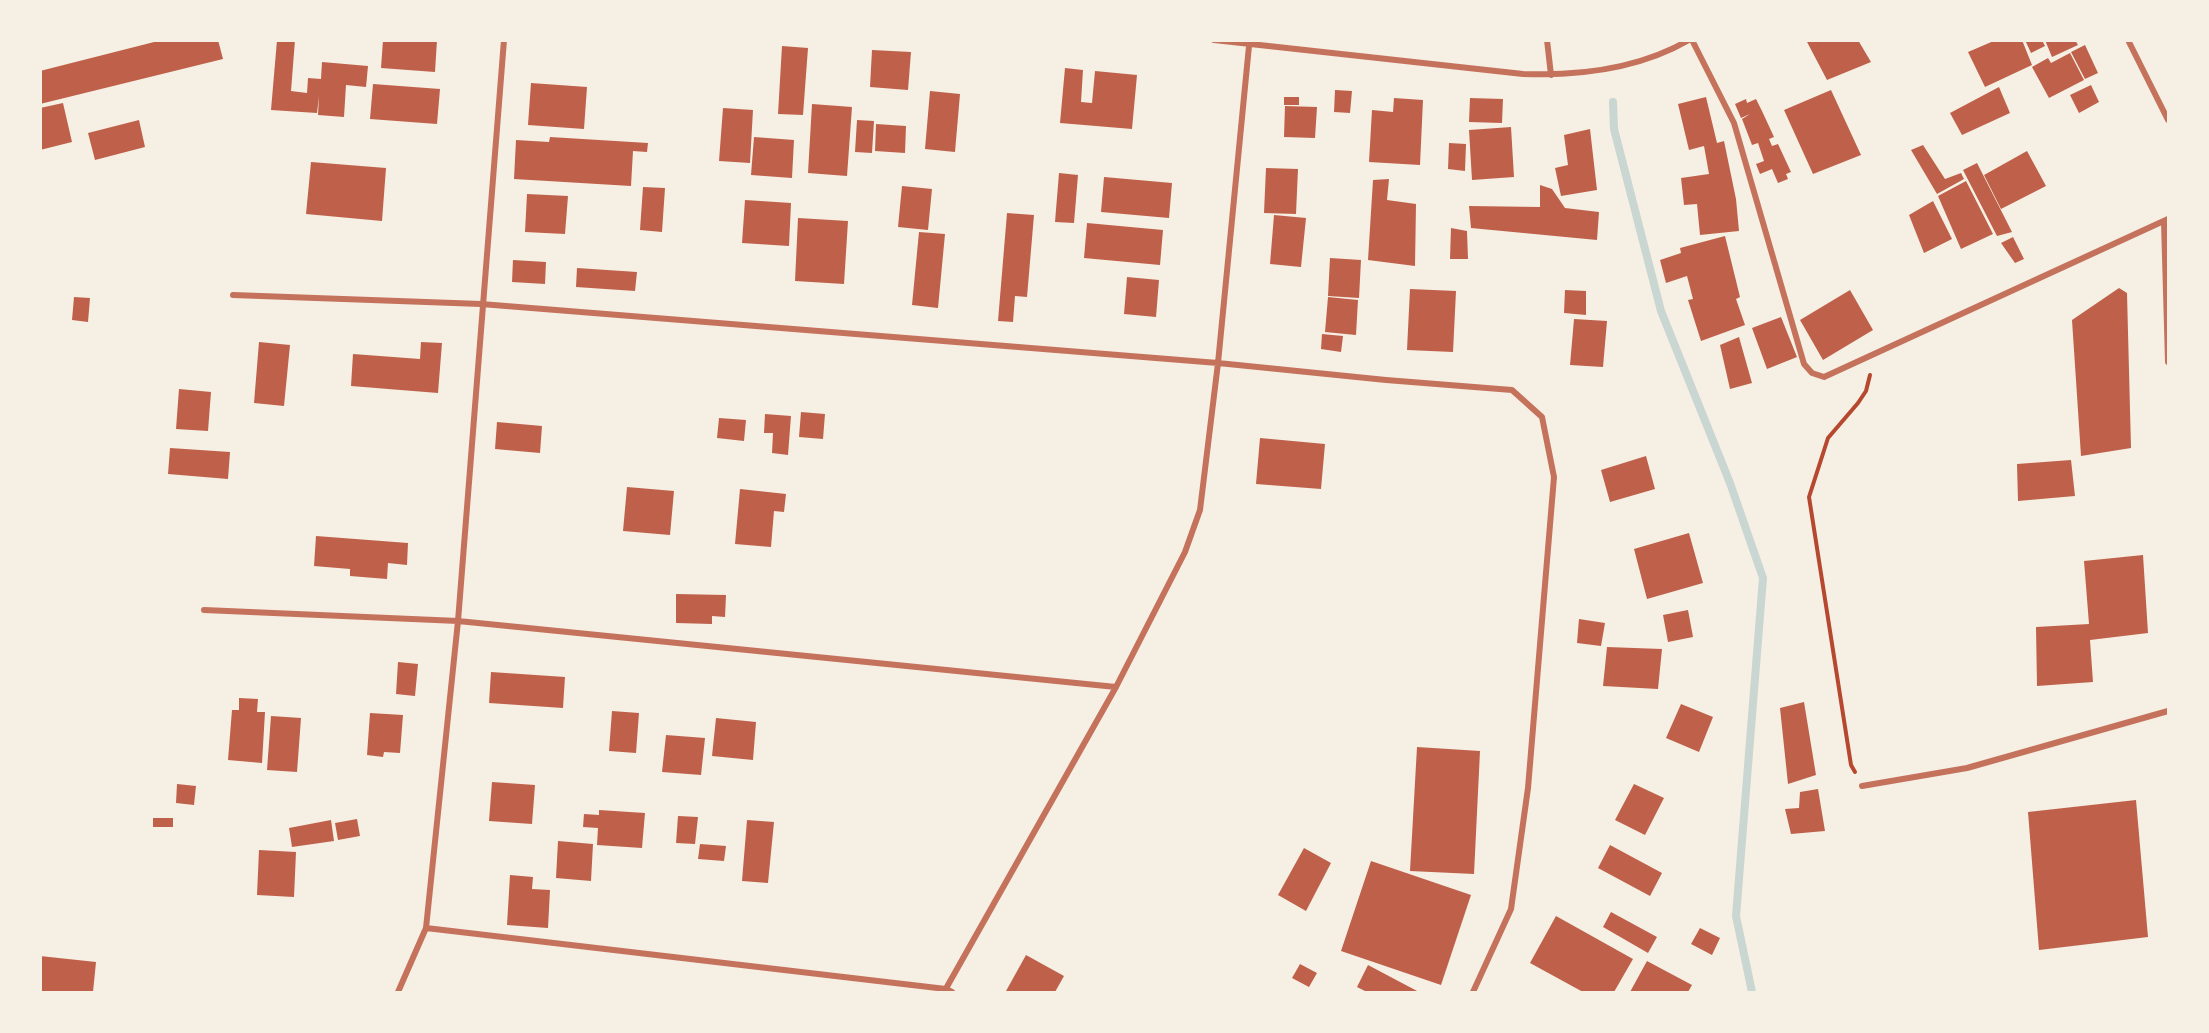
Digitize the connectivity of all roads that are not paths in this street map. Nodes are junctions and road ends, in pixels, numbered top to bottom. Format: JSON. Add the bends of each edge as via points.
{"nodes":[{"id":1,"x":504,"y":40,"type":"edge"},
{"id":2,"x":1214,"y":40,"type":"edge"},
{"id":3,"x":1547,"y":40,"type":"edge"},
{"id":4,"x":1690,"y":40,"type":"edge"},
{"id":5,"x":2128,"y":40,"type":"edge"},
{"id":6,"x":1249,"y":46,"type":"junction"},
{"id":7,"x":1551,"y":75,"type":"junction"},
{"id":8,"x":2169,"y":120,"type":"edge"},
{"id":9,"x":2166,"y":220,"type":"edge"},
{"id":10,"x":233,"y":295,"type":"dead end"},
{"id":11,"x":481,"y":304,"type":"junction"},
{"id":12,"x":2169,"y":362,"type":"edge"},
{"id":13,"x":1218,"y":363,"type":"junction"},
{"id":14,"x":204,"y":610,"type":"dead end"},
{"id":15,"x":458,"y":621,"type":"junction"},
{"id":16,"x":1116,"y":687,"type":"junction"},
{"id":17,"x":2169,"y":711,"type":"edge"},
{"id":18,"x":1862,"y":786,"type":"road end"},
{"id":19,"x":426,"y":928,"type":"junction"},
{"id":20,"x":947,"y":991,"type":"edge"},
{"id":21,"x":398,"y":993,"type":"edge"},
{"id":22,"x":1473,"y":993,"type":"edge"}],
"edges":[{"from":1,"to":11,"type":"street"},
{"from":2,"to":6,"type":"street"},
{"from":3,"to":7,"type":"street"},
{"from":4,"to":7,"type":"street","via":[[1610,70]]},
{"from":4,"to":9,"type":"street","via":[[1734,123],[1804,364],[1812,373],[1824,377]]},
{"from":5,"to":8,"type":"street"},
{"from":6,"to":7,"type":"street"},
{"from":6,"to":13,"type":"street"},
{"from":9,"to":12,"type":"street"},
{"from":10,"to":11,"type":"street"},
{"from":11,"to":13,"type":"street"},
{"from":11,"to":15,"type":"street"},
{"from":13,"to":16,"type":"street","via":[[1200,510],[1185,552]]},
{"from":13,"to":22,"type":"street","via":[[1512,390],[1542,417],[1554,477],[1528,788],[1511,909]]},
{"from":14,"to":15,"type":"street"},
{"from":15,"to":16,"type":"street"},
{"from":15,"to":19,"type":"street"},
{"from":16,"to":20,"type":"street"},
{"from":17,"to":18,"type":"street","via":[[1967,768]]},
{"from":19,"to":20,"type":"street"},
{"from":19,"to":21,"type":"street"}]}
